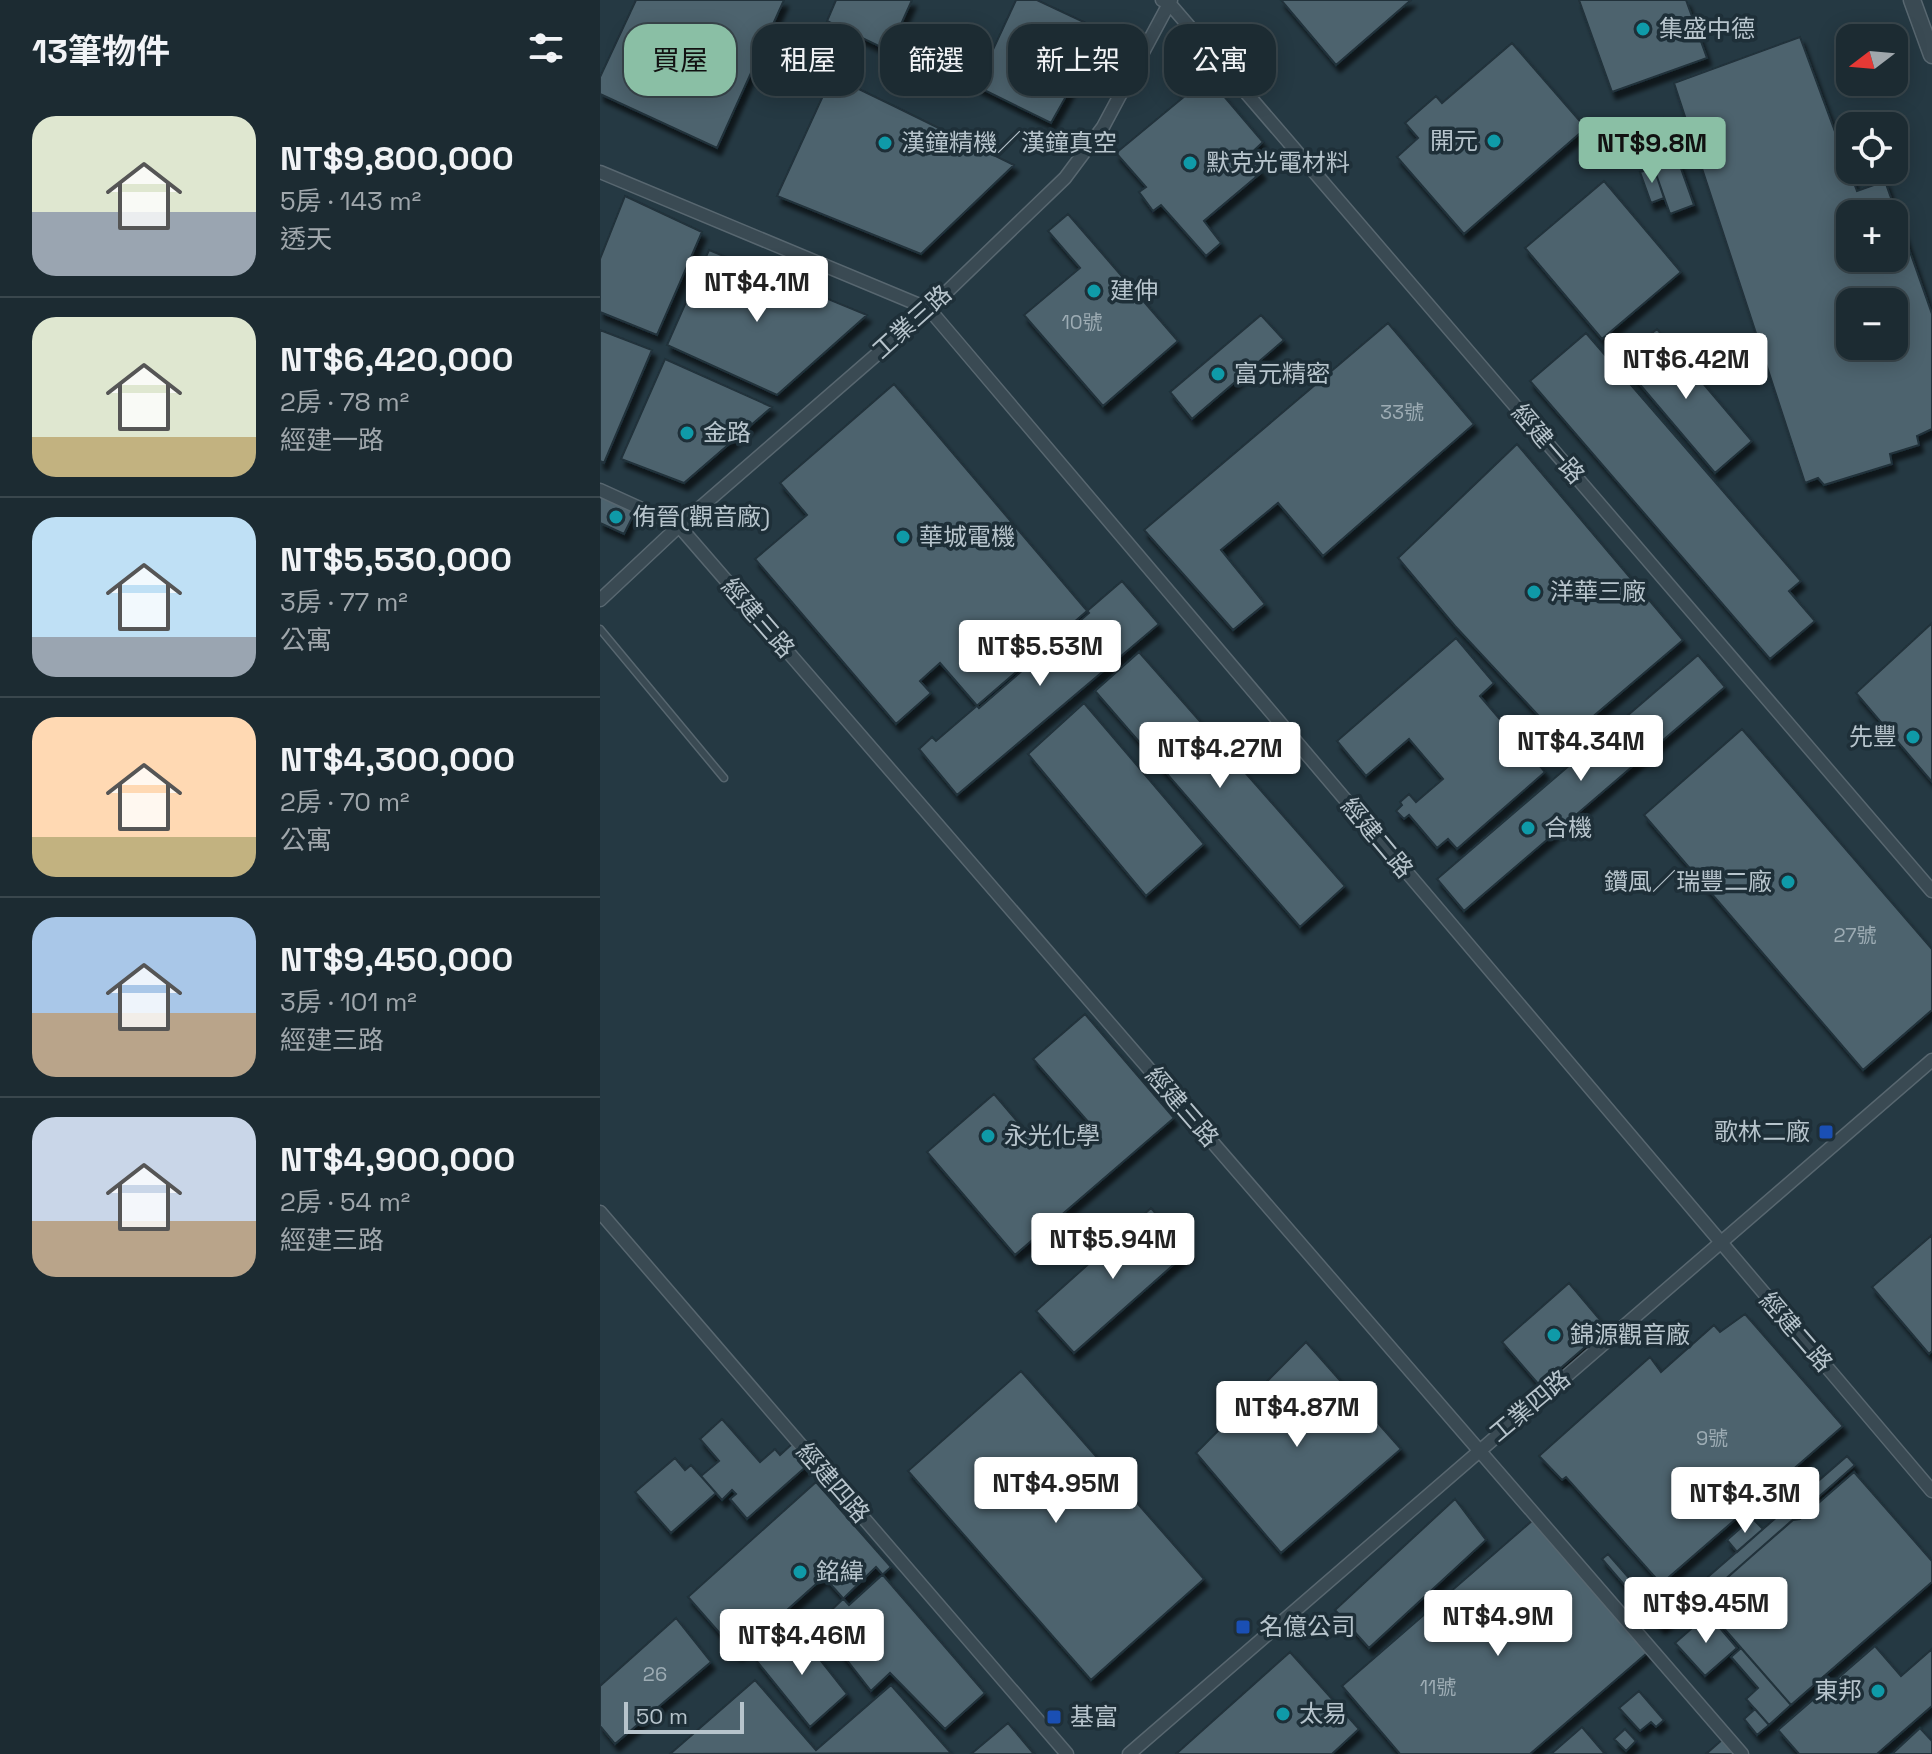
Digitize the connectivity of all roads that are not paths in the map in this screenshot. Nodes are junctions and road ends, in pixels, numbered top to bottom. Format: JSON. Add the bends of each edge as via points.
{"nodes":[{"id":1,"x":1912,"y":0,"type":"edge"},
{"id":2,"x":1167,"y":1,"type":"edge"},
{"id":3,"x":1931,"y":50,"type":"edge"},
{"id":4,"x":600,"y":172,"type":"edge"},
{"id":5,"x":929,"y":309,"type":"junction"},
{"id":6,"x":600,"y":490,"type":"edge"},
{"id":7,"x":679,"y":526,"type":"junction"},
{"id":8,"x":600,"y":600,"type":"edge"},
{"id":9,"x":600,"y":629,"type":"edge"},
{"id":10,"x":724,"y":778,"type":"dead end"},
{"id":11,"x":1932,"y":891,"type":"edge"},
{"id":12,"x":1932,"y":1060,"type":"edge"},
{"id":13,"x":600,"y":1212,"type":"edge"},
{"id":14,"x":1720,"y":1244,"type":"junction"},
{"id":15,"x":1479,"y":1449,"type":"junction"},
{"id":16,"x":1932,"y":1491,"type":"edge"},
{"id":17,"x":1067,"y":1754,"type":"edge"},
{"id":18,"x":1129,"y":1754,"type":"edge"},
{"id":19,"x":1742,"y":1754,"type":"edge"}],
"edges":[{"from":1,"to":3,"type":"street"},
{"from":2,"to":5,"type":"street","name":"工業三路","via":[[1103,127],[1065,178]]},
{"from":2,"to":11,"type":"street","name":"經建一路"},
{"from":4,"to":5,"type":"street","name":"經建二路"},
{"from":5,"to":7,"type":"street","name":"工業三路"},
{"from":5,"to":14,"type":"street","name":"經建二路"},
{"from":6,"to":7,"type":"street","name":"經建三路"},
{"from":7,"to":8,"type":"street","name":"工業三路"},
{"from":7,"to":15,"type":"street","name":"經建三路"},
{"from":9,"to":10,"type":"lane"},
{"from":12,"to":14,"type":"street","name":"工業四路"},
{"from":13,"to":17,"type":"street","name":"經建四路"},
{"from":14,"to":15,"type":"street","name":"工業四路"},
{"from":14,"to":16,"type":"street","name":"經建二路"},
{"from":15,"to":18,"type":"street","name":"工業四路"},
{"from":15,"to":19,"type":"street","name":"經建三路"}]}
